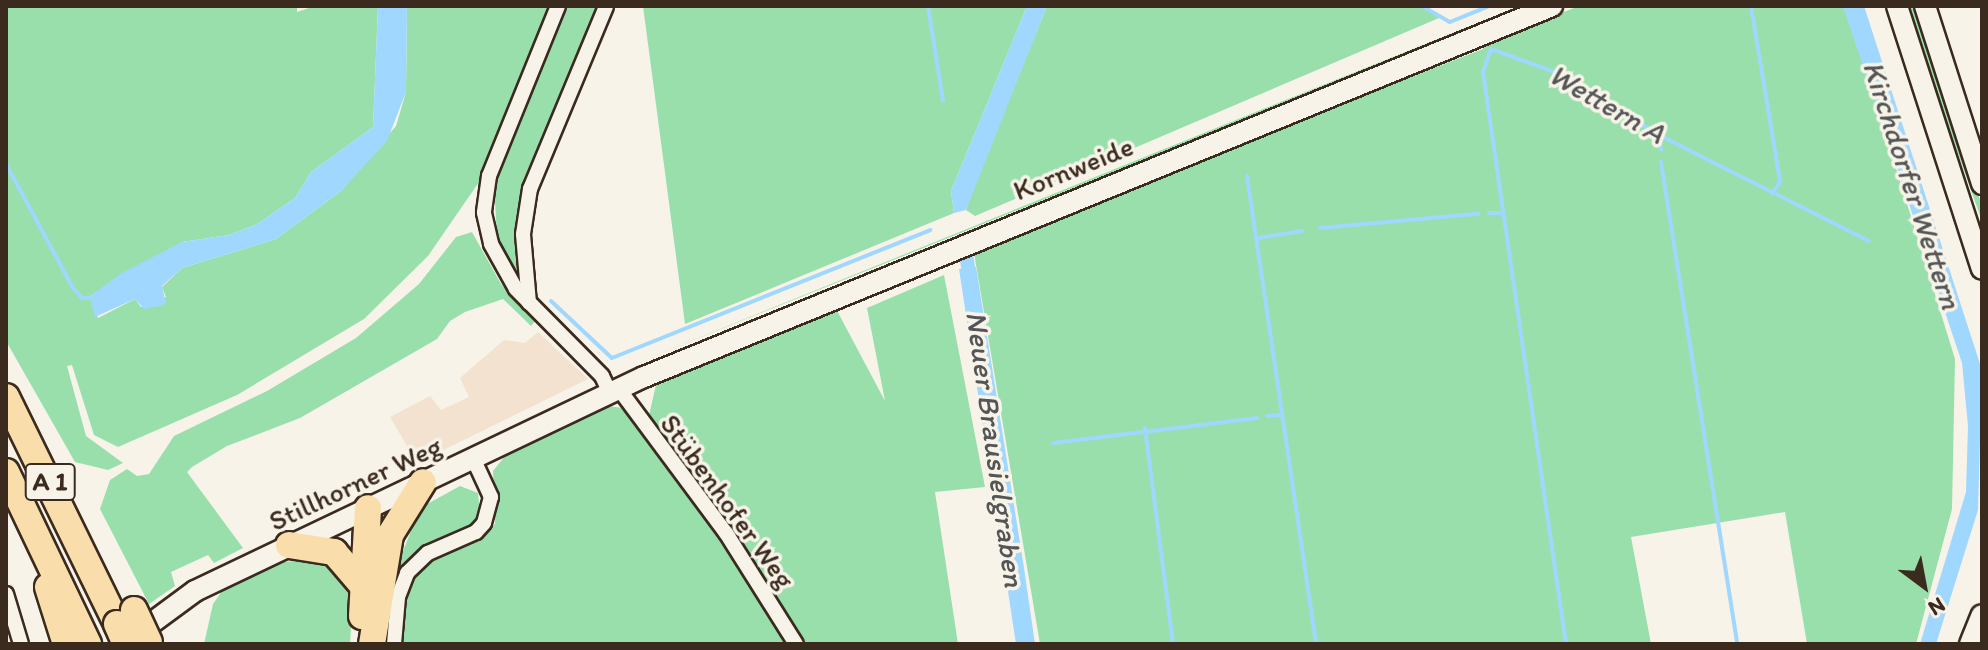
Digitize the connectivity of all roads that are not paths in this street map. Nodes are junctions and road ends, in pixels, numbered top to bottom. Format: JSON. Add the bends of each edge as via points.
{"nodes":[{"id":1,"x":558,"y":6,"type":"edge"},
{"id":2,"x":606,"y":6,"type":"edge"},
{"id":3,"x":1552,"y":6,"type":"edge"},
{"id":4,"x":1897,"y":6,"type":"edge"},
{"id":5,"x":1925,"y":6,"type":"edge"},
{"id":6,"x":1982,"y":184,"type":"edge"},
{"id":7,"x":1982,"y":269,"type":"edge"},
{"id":8,"x":529,"y":303,"type":"junction"},
{"id":9,"x":614,"y":391,"type":"junction"},
{"id":10,"x":6,"y":397,"type":"edge"},
{"id":11,"x":473,"y":458,"type":"junction"},
{"id":12,"x":6,"y":472,"type":"edge"},
{"id":13,"x":423,"y":482,"type":"junction"},
{"id":14,"x":368,"y":508,"type":"junction"},
{"id":15,"x":390,"y":535,"type":"junction"},
{"id":16,"x":289,"y":545,"type":"junction"},
{"id":17,"x":48,"y":556,"type":"junction"},
{"id":18,"x":364,"y":587,"type":"junction"},
{"id":19,"x":6,"y":594,"type":"edge"},
{"id":20,"x":1982,"y":615,"type":"edge"},
{"id":21,"x":134,"y":634,"type":"edge"},
{"id":22,"x":21,"y":644,"type":"edge"},
{"id":23,"x":66,"y":644,"type":"edge"},
{"id":24,"x":88,"y":644,"type":"edge"},
{"id":25,"x":358,"y":644,"type":"edge"},
{"id":26,"x":372,"y":644,"type":"edge"},
{"id":27,"x":394,"y":644,"type":"edge"},
{"id":28,"x":796,"y":644,"type":"edge"},
{"id":29,"x":1970,"y":644,"type":"edge"}],
"edges":[{"from":1,"to":8,"type":"street","name":"Stübenhofer Weg","via":[[486,189],[484,213],[491,244]]},
{"from":2,"to":8,"type":"street","via":[[530,189],[523,234]]},
{"from":3,"to":9,"type":"main road","name":"Kornweide","via":[[928,257]]},
{"from":4,"to":7,"type":"main road"},
{"from":5,"to":6,"type":"main road"},
{"from":8,"to":9,"type":"street","name":"Stübenhofer Weg"},
{"from":9,"to":11,"type":"main road","name":"Stillhorner Weg"},
{"from":9,"to":28,"type":"street","name":"Stübenhofer Weg","via":[[726,533]]},
{"from":10,"to":21,"type":"highway","number":"A 1","via":[[93,567]]},
{"from":11,"to":13,"type":"main road","name":"Stillhorner Weg"},
{"from":11,"to":27,"type":"street","via":[[491,497],[484,523],[476,532],[428,553],[407,573],[398,597]]},
{"from":12,"to":17,"type":"highway","number":"A 1"},
{"from":13,"to":14,"type":"main road","name":"Stillhorner Weg"},
{"from":13,"to":15,"type":"highway"},
{"from":14,"to":15,"type":"highway"},
{"from":14,"to":16,"type":"main road","name":"Stillhorner Weg"},
{"from":14,"to":18,"type":"highway"},
{"from":15,"to":26,"type":"highway"},
{"from":16,"to":18,"type":"highway","via":[[334,552]]},
{"from":16,"to":21,"type":"main road","name":"Stillhorner Weg","via":[[195,591]]},
{"from":17,"to":23,"type":"highway","via":[[48,593]]},
{"from":17,"to":24,"type":"highway","number":"A 1"},
{"from":18,"to":25,"type":"highway"},
{"from":19,"to":22,"type":"street"},
{"from":20,"to":29,"type":"main road"}]}
